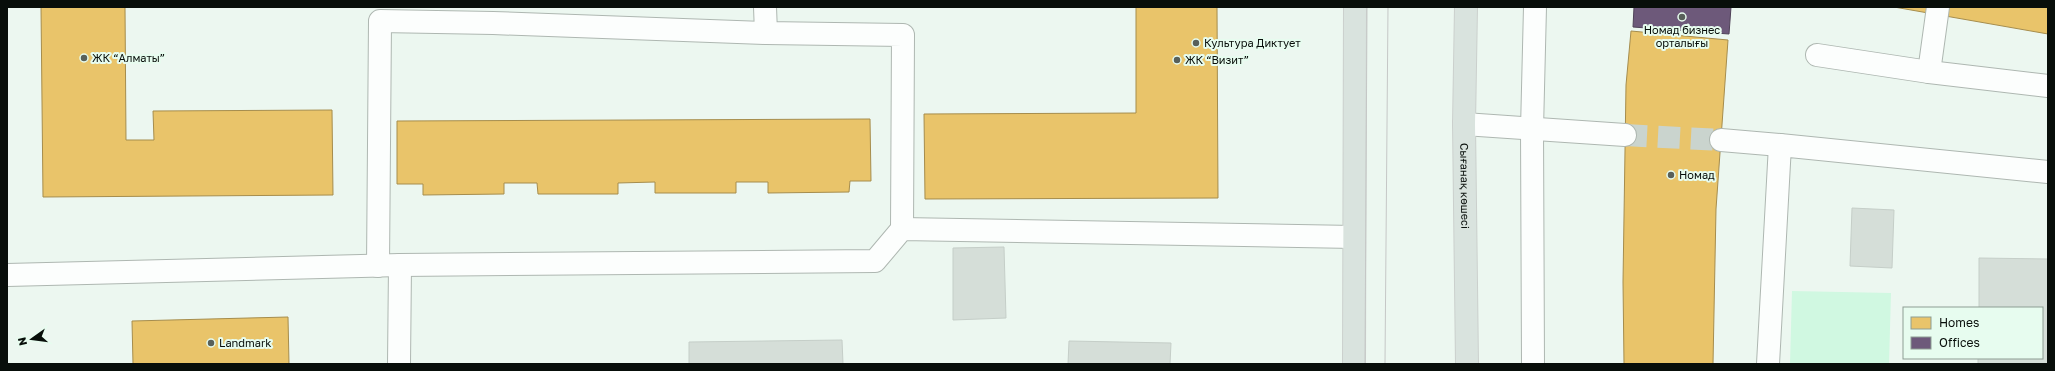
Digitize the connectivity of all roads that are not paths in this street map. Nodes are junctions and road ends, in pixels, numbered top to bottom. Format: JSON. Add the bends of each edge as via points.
{"nodes":[{"id":1,"x":765,"y":7,"type":"edge"},
{"id":2,"x":1355,"y":7,"type":"edge"},
{"id":3,"x":1466,"y":7,"type":"edge"},
{"id":4,"x":1535,"y":7,"type":"edge"},
{"id":5,"x":1938,"y":7,"type":"edge"},
{"id":6,"x":493,"y":15,"type":"edge"},
{"id":7,"x":766,"y":33,"type":"junction"},
{"id":8,"x":1817,"y":55,"type":"dead end"},
{"id":9,"x":1928,"y":72,"type":"junction"},
{"id":10,"x":2048,"y":86,"type":"edge"},
{"id":11,"x":1464,"y":124,"type":"junction"},
{"id":12,"x":1532,"y":129,"type":"junction"},
{"id":13,"x":1625,"y":135,"type":"tunnel mouth"},
{"id":14,"x":1721,"y":140,"type":"tunnel mouth"},
{"id":15,"x":1780,"y":145,"type":"junction"},
{"id":16,"x":2048,"y":172,"type":"edge"},
{"id":17,"x":902,"y":229,"type":"junction"},
{"id":18,"x":1354,"y":237,"type":"junction"},
{"id":19,"x":400,"y":265,"type":"junction"},
{"id":20,"x":378,"y":266,"type":"junction"},
{"id":21,"x":7,"y":275,"type":"edge"},
{"id":22,"x":399,"y":364,"type":"edge"},
{"id":23,"x":1354,"y":364,"type":"edge"},
{"id":24,"x":1467,"y":364,"type":"edge"},
{"id":25,"x":1533,"y":364,"type":"edge"},
{"id":26,"x":1768,"y":364,"type":"edge"}],
"edges":[{"from":1,"to":7,"type":"lane"},
{"from":2,"to":18,"type":"main road"},
{"from":3,"to":11,"type":"main road","name":"Сығанақ көшесі"},
{"from":4,"to":12,"type":"lane"},
{"from":5,"to":9,"type":"lane"},
{"from":6,"to":7,"type":"lane"},
{"from":6,"to":20,"type":"lane","via":[[380,21]]},
{"from":7,"to":17,"type":"lane","via":[[903,35]]},
{"from":8,"to":9,"type":"lane"},
{"from":9,"to":10,"type":"lane"},
{"from":11,"to":12,"type":"lane"},
{"from":11,"to":24,"type":"main road","name":"Сығанақ көшесі"},
{"from":12,"to":13,"type":"lane"},
{"from":12,"to":25,"type":"lane"},
{"from":14,"to":15,"type":"lane"},
{"from":15,"to":16,"type":"lane"},
{"from":15,"to":26,"type":"lane"},
{"from":17,"to":18,"type":"lane"},
{"from":17,"to":19,"type":"lane","via":[[875,261]]},
{"from":18,"to":23,"type":"main road"},
{"from":19,"to":20,"type":"lane"},
{"from":19,"to":22,"type":"lane"},
{"from":20,"to":21,"type":"lane"}]}
